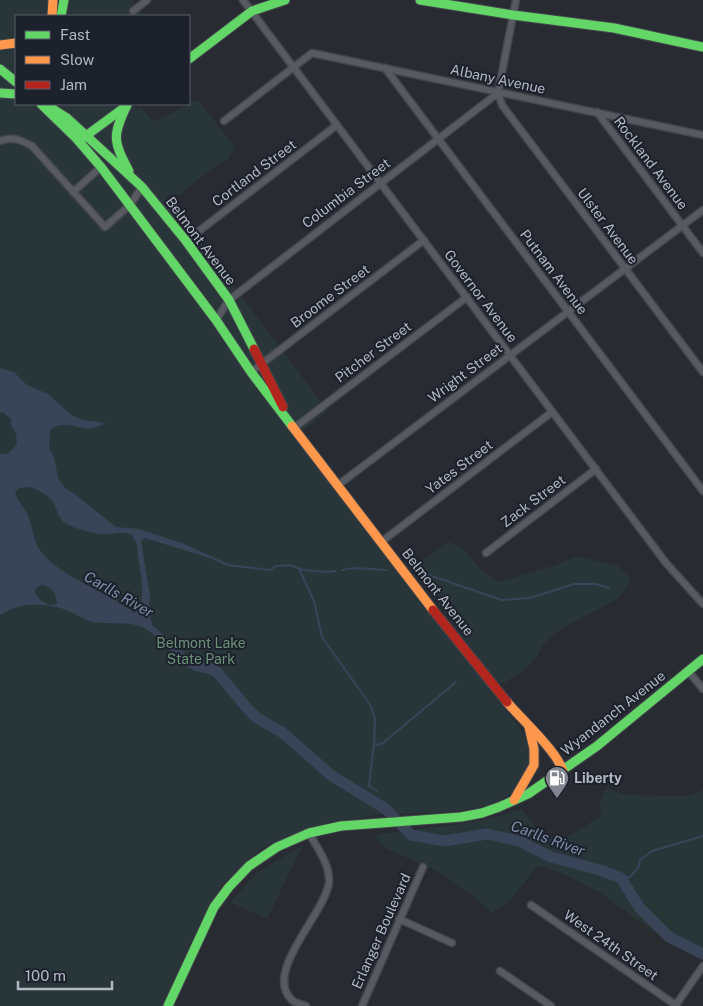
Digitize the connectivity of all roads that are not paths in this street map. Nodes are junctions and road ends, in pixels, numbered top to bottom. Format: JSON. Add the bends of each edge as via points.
{"nodes":[{"id":1,"x":53,"y":0,"type":"edge"},
{"id":2,"x":64,"y":0,"type":"edge"},
{"id":3,"x":147,"y":0,"type":"edge"},
{"id":4,"x":244,"y":0,"type":"edge"},
{"id":5,"x":267,"y":0,"type":"edge"},
{"id":6,"x":285,"y":0,"type":"edge"},
{"id":7,"x":420,"y":0,"type":"edge"},
{"id":8,"x":516,"y":0,"type":"edge"},
{"id":9,"x":133,"y":11,"type":"dead end"},
{"id":10,"x":252,"y":11,"type":"junction"},
{"id":11,"x":52,"y":15,"type":"edge"},
{"id":12,"x":61,"y":15,"type":"edge"},
{"id":13,"x":513,"y":15,"type":"junction"},
{"id":14,"x":15,"y":43,"type":"edge"},
{"id":15,"x":0,"y":45,"type":"edge"},
{"id":16,"x":703,"y":47,"type":"edge"},
{"id":17,"x":190,"y":58,"type":"edge"},
{"id":18,"x":294,"y":68,"type":"junction"},
{"id":19,"x":385,"y":68,"type":"junction"},
{"id":20,"x":0,"y":69,"type":"edge"},
{"id":21,"x":15,"y":81,"type":"edge"},
{"id":22,"x":0,"y":93,"type":"edge"},
{"id":23,"x":498,"y":93,"type":"junction"},
{"id":24,"x":15,"y":94,"type":"edge"},
{"id":25,"x":47,"y":105,"type":"edge"},
{"id":26,"x":127,"y":105,"type":"edge"},
{"id":27,"x":127,"y":105,"type":"edge"},
{"id":28,"x":597,"y":112,"type":"junction"},
{"id":29,"x":224,"y":121,"type":"dead end"},
{"id":30,"x":337,"y":125,"type":"junction"},
{"id":31,"x":703,"y":135,"type":"edge"},
{"id":32,"x":82,"y":138,"type":"junction"},
{"id":33,"x":438,"y":140,"type":"junction"},
{"id":34,"x":0,"y":141,"type":"edge"},
{"id":35,"x":110,"y":157,"type":"junction"},
{"id":36,"x":101,"y":166,"type":"junction"},
{"id":37,"x":133,"y":178,"type":"junction"},
{"id":38,"x":380,"y":182,"type":"junction"},
{"id":39,"x":142,"y":187,"type":"junction"},
{"id":40,"x":73,"y":192,"type":"junction"},
{"id":41,"x":130,"y":205,"type":"junction"},
{"id":42,"x":703,"y":210,"type":"edge"},
{"id":43,"x":682,"y":226,"type":"junction"},
{"id":44,"x":424,"y":240,"type":"junction"},
{"id":45,"x":186,"y":241,"type":"junction"},
{"id":46,"x":703,"y":253,"type":"edge"},
{"id":47,"x":625,"y":269,"type":"junction"},
{"id":48,"x":467,"y":297,"type":"junction"},
{"id":49,"x":229,"y":300,"type":"junction"},
{"id":50,"x":568,"y":312,"type":"junction"},
{"id":51,"x":216,"y":320,"type":"junction"},
{"id":52,"x":510,"y":355,"type":"junction"},
{"id":53,"x":261,"y":364,"type":"junction"},
{"id":54,"x":251,"y":372,"type":"junction"},
{"id":55,"x":703,"y":372,"type":"edge"},
{"id":56,"x":552,"y":412,"type":"junction"},
{"id":57,"x":294,"y":428,"type":"junction"},
{"id":58,"x":596,"y":469,"type":"junction"},
{"id":59,"x":338,"y":485,"type":"junction"},
{"id":60,"x":703,"y":491,"type":"edge"},
{"id":61,"x":381,"y":542,"type":"junction"},
{"id":62,"x":486,"y":553,"type":"dead end"},
{"id":63,"x":703,"y":604,"type":"edge"},
{"id":64,"x":703,"y":659,"type":"edge"},
{"id":65,"x":688,"y":671,"type":"junction"},
{"id":66,"x":703,"y":689,"type":"edge"},
{"id":67,"x":528,"y":724,"type":"junction"},
{"id":68,"x":563,"y":771,"type":"junction"},
{"id":69,"x":514,"y":801,"type":"junction"},
{"id":70,"x":309,"y":833,"type":"junction"},
{"id":71,"x":423,"y":866,"type":"dead end"},
{"id":72,"x":531,"y":905,"type":"dead end"},
{"id":73,"x":399,"y":919,"type":"junction"},
{"id":74,"x":452,"y":943,"type":"dead end"},
{"id":75,"x":703,"y":966,"type":"edge"},
{"id":76,"x":500,"y":971,"type":"dead end"},
{"id":77,"x":168,"y":1006,"type":"edge"},
{"id":78,"x":306,"y":1006,"type":"edge"},
{"id":79,"x":362,"y":1006,"type":"edge"},
{"id":80,"x":551,"y":1006,"type":"edge"},
{"id":81,"x":676,"y":1006,"type":"edge"}],
"edges":[{"from":1,"to":11,"type":"main road"},
{"from":2,"to":12,"type":"main road"},
{"from":3,"to":9,"type":"street"},
{"from":4,"to":10,"type":"street","name":"Governor Avenue"},
{"from":5,"to":10,"type":"street"},
{"from":6,"to":10,"type":"main road"},
{"from":7,"to":13,"type":"main road"},
{"from":8,"to":13,"type":"street"},
{"from":10,"to":17,"type":"main road"},
{"from":10,"to":18,"type":"street","name":"Governor Avenue"},
{"from":13,"to":16,"type":"main road","via":[[614,28]]},
{"from":13,"to":23,"type":"street"},
{"from":14,"to":15,"type":"main road"},
{"from":18,"to":19,"type":"street","name":"Albany Avenue","via":[[312,53]]},
{"from":18,"to":29,"type":"street"},
{"from":18,"to":30,"type":"street","name":"Governor Avenue"},
{"from":19,"to":23,"type":"street","name":"Albany Avenue"},
{"from":19,"to":33,"type":"street","name":"Putnam Avenue"},
{"from":20,"to":21,"type":"main road"},
{"from":22,"to":24,"type":"main road"},
{"from":23,"to":28,"type":"street","name":"Albany Avenue"},
{"from":23,"to":33,"type":"street","name":"Columbia Street"},
{"from":23,"to":47,"type":"street","name":"Ulster Avenue","via":[[502,105]]},
{"from":25,"to":32,"type":"main road","name":"Belmont Avenue","via":[[67,118]]},
{"from":26,"to":32,"type":"main road"},
{"from":27,"to":37,"type":"main road","via":[[117,123],[114,137]]},
{"from":28,"to":31,"type":"street","name":"Albany Avenue"},
{"from":28,"to":43,"type":"street","name":"Rockland Avenue"},
{"from":30,"to":38,"type":"street","name":"Governor Avenue"},
{"from":30,"to":45,"type":"street","name":"Cortland Street"},
{"from":32,"to":35,"type":"main road","name":"Belmont Avenue"},
{"from":32,"to":36,"type":"main road","name":"Belmont Avenue"},
{"from":33,"to":38,"type":"street","name":"Columbia Street"},
{"from":33,"to":50,"type":"street","name":"Putnam Avenue"},
{"from":34,"to":40,"type":"street","via":[[12,138],[32,146]]},
{"from":35,"to":36,"type":"main road"},
{"from":35,"to":37,"type":"main road","name":"Belmont Avenue"},
{"from":36,"to":40,"type":"street"},
{"from":36,"to":41,"type":"main road","name":"Belmont Avenue"},
{"from":37,"to":39,"type":"main road","name":"Belmont Avenue"},
{"from":38,"to":44,"type":"street","name":"Governor Avenue"},
{"from":38,"to":49,"type":"street","name":"Columbia Street"},
{"from":39,"to":41,"type":"street"},
{"from":39,"to":45,"type":"main road","name":"Belmont Avenue"},
{"from":40,"to":41,"type":"street","via":[[105,227]]},
{"from":41,"to":51,"type":"main road","name":"Belmont Avenue"},
{"from":42,"to":43,"type":"street","name":"Wright Street"},
{"from":43,"to":46,"type":"street","name":"Rockland Avenue"},
{"from":43,"to":47,"type":"street","name":"Wright Street"},
{"from":44,"to":48,"type":"street","name":"Governor Avenue"},
{"from":44,"to":53,"type":"street","name":"Broome Street"},
{"from":45,"to":49,"type":"main road","name":"Belmont Avenue"},
{"from":47,"to":50,"type":"street","name":"Wright Street"},
{"from":47,"to":55,"type":"street","name":"Ulster Avenue"},
{"from":48,"to":52,"type":"street","name":"Governor Avenue"},
{"from":48,"to":57,"type":"street","name":"Pitcher Street"},
{"from":49,"to":51,"type":"street","name":"Columbia Street"},
{"from":49,"to":53,"type":"main road","name":"Belmont Avenue"},
{"from":50,"to":52,"type":"street","name":"Wright Street"},
{"from":50,"to":60,"type":"street","name":"Putnam Avenue"},
{"from":51,"to":54,"type":"main road","name":"Belmont Avenue"},
{"from":52,"to":56,"type":"street","name":"Governor Avenue"},
{"from":52,"to":59,"type":"street","name":"Wright Street"},
{"from":53,"to":54,"type":"street","name":"Broome Street"},
{"from":53,"to":57,"type":"main road","name":"Belmont Avenue"},
{"from":54,"to":57,"type":"main road","name":"Belmont Avenue"},
{"from":56,"to":58,"type":"street","name":"Governor Avenue"},
{"from":56,"to":61,"type":"street","name":"Yates Street"},
{"from":57,"to":59,"type":"main road","name":"Belmont Avenue"},
{"from":58,"to":62,"type":"street","name":"Zack Street"},
{"from":58,"to":63,"type":"street","name":"Governor Avenue","via":[[666,563]]},
{"from":59,"to":61,"type":"main road","name":"Belmont Avenue"},
{"from":61,"to":67,"type":"main road","name":"Belmont Avenue"},
{"from":64,"to":65,"type":"main road","name":"Wyandanch Avenue"},
{"from":65,"to":66,"type":"street"},
{"from":65,"to":68,"type":"main road","name":"Wyandanch Avenue"},
{"from":67,"to":68,"type":"main road","name":"Belmont Avenue"},
{"from":67,"to":69,"type":"main road","via":[[534,766]]},
{"from":68,"to":69,"type":"main road","name":"Wyandanch Avenue"},
{"from":69,"to":70,"type":"main road","name":"Wyandanch Avenue","via":[[461,817],[341,826]]},
{"from":70,"to":77,"type":"main road","name":"Wyandanch Avenue","via":[[277,847],[256,861],[229,887],[214,907]]},
{"from":70,"to":78,"type":"street","via":[[327,866],[329,882],[325,896],[287,963],[283,977],[292,1000]]},
{"from":71,"to":73,"type":"street","name":"Erlanger Boulevard"},
{"from":72,"to":81,"type":"street","name":"West 24th Street"},
{"from":73,"to":74,"type":"street"},
{"from":73,"to":79,"type":"street","name":"Erlanger Boulevard"},
{"from":75,"to":81,"type":"street"},
{"from":76,"to":80,"type":"street"}]}
